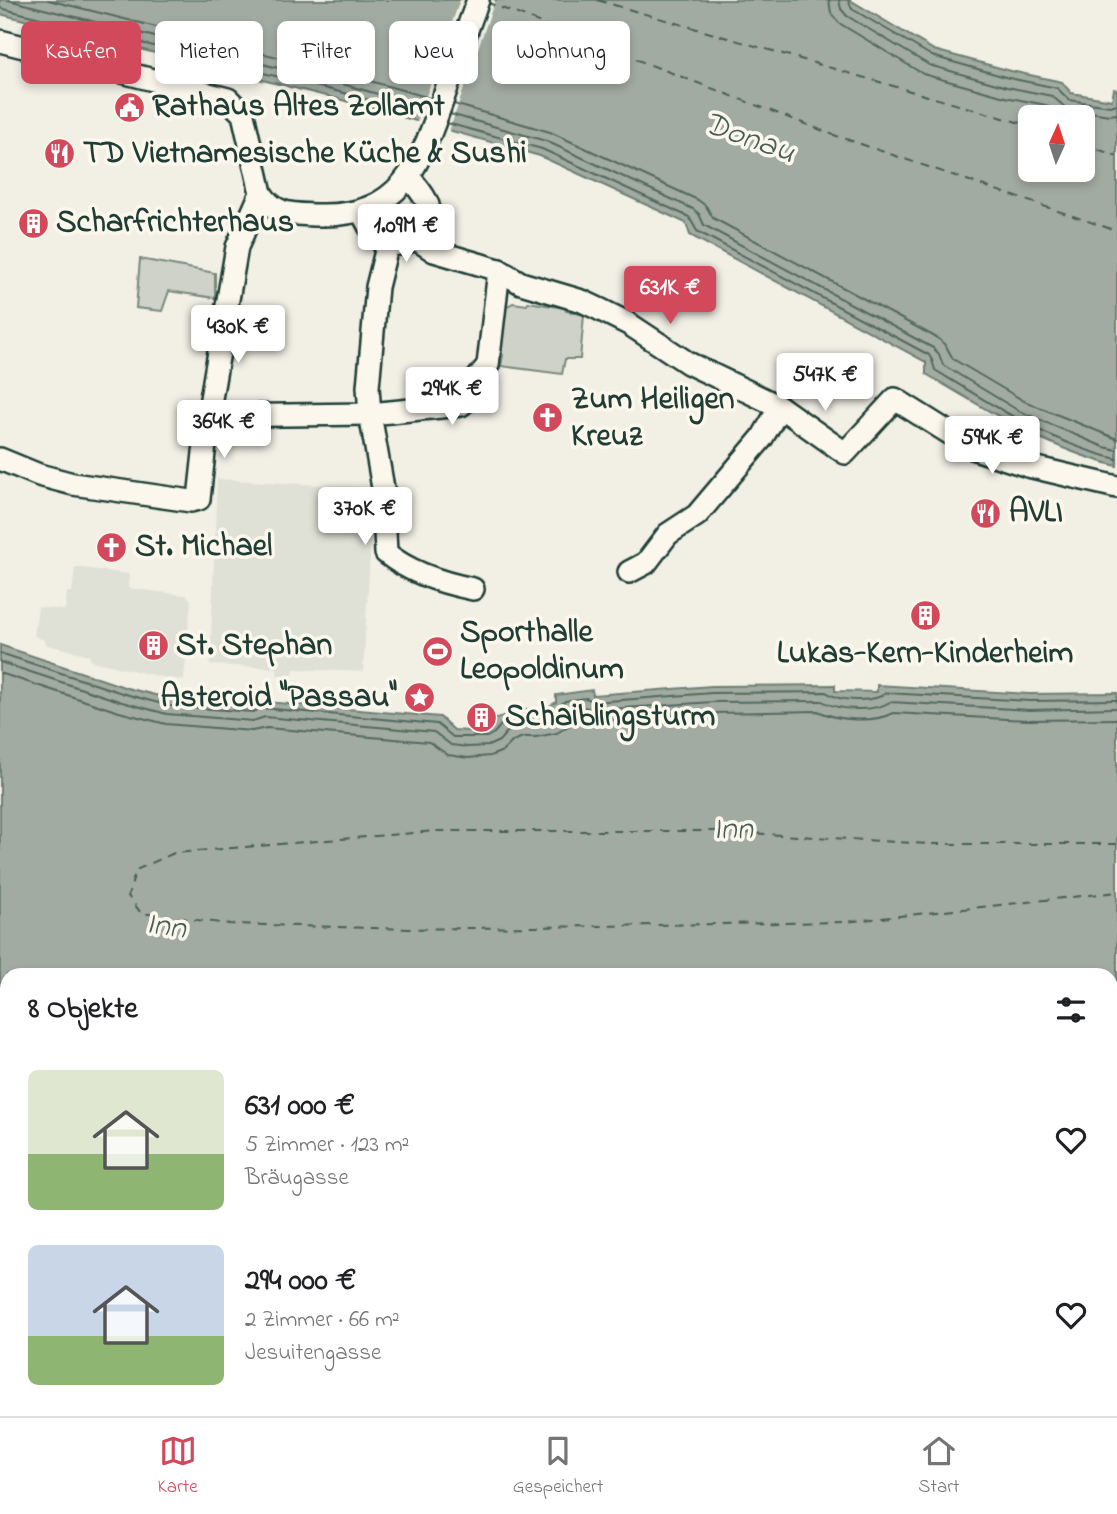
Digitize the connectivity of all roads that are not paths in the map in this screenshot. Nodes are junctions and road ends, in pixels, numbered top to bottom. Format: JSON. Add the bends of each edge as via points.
{"nodes":[{"id":1,"x":478,"y":0,"type":"edge"},
{"id":2,"x":0,"y":41,"type":"edge"},
{"id":3,"x":410,"y":177,"type":"junction"},
{"id":4,"x":261,"y":193,"type":"junction"},
{"id":5,"x":361,"y":211,"type":"junction"},
{"id":6,"x":416,"y":239,"type":"junction"},
{"id":7,"x":388,"y":243,"type":"junction"},
{"id":8,"x":499,"y":270,"type":"junction"},
{"id":9,"x":780,"y":407,"type":"junction"},
{"id":10,"x":370,"y":414,"type":"junction"},
{"id":11,"x":208,"y":416,"type":"junction"},
{"id":12,"x":0,"y":459,"type":"edge"},
{"id":13,"x":1117,"y":487,"type":"edge"},
{"id":14,"x":629,"y":572,"type":"dead end"},
{"id":15,"x":473,"y":589,"type":"dead end"}],
"edges":[{"from":1,"to":3,"type":"street","via":[[422,156]]},
{"from":2,"to":4,"type":"street","via":[[228,99],[243,114]]},
{"from":3,"to":5,"type":"street","via":[[389,197]]},
{"from":3,"to":6,"type":"street","via":[[428,206],[429,218]]},
{"from":4,"to":5,"type":"street","via":[[276,211],[318,215]]},
{"from":4,"to":11,"type":"street","via":[[237,247]]},
{"from":5,"to":7,"type":"street","via":[[377,238]]},
{"from":6,"to":7,"type":"street"},
{"from":6,"to":8,"type":"street","via":[[434,251]]},
{"from":7,"to":10,"type":"street","via":[[377,287]]},
{"from":8,"to":9,"type":"street","via":[[521,283],[599,309],[688,363]]},
{"from":8,"to":10,"type":"street","via":[[488,365],[467,400],[461,405]]},
{"from":9,"to":13,"type":"street","via":[[845,453],[895,399],[975,449]]},
{"from":9,"to":14,"type":"street","via":[[762,438],[697,515],[668,534],[646,563]]},
{"from":10,"to":11,"type":"street"},
{"from":10,"to":15,"type":"street","via":[[383,488],[386,553],[401,565]]},
{"from":11,"to":12,"type":"street","via":[[199,499],[191,501],[73,484]]}]}
